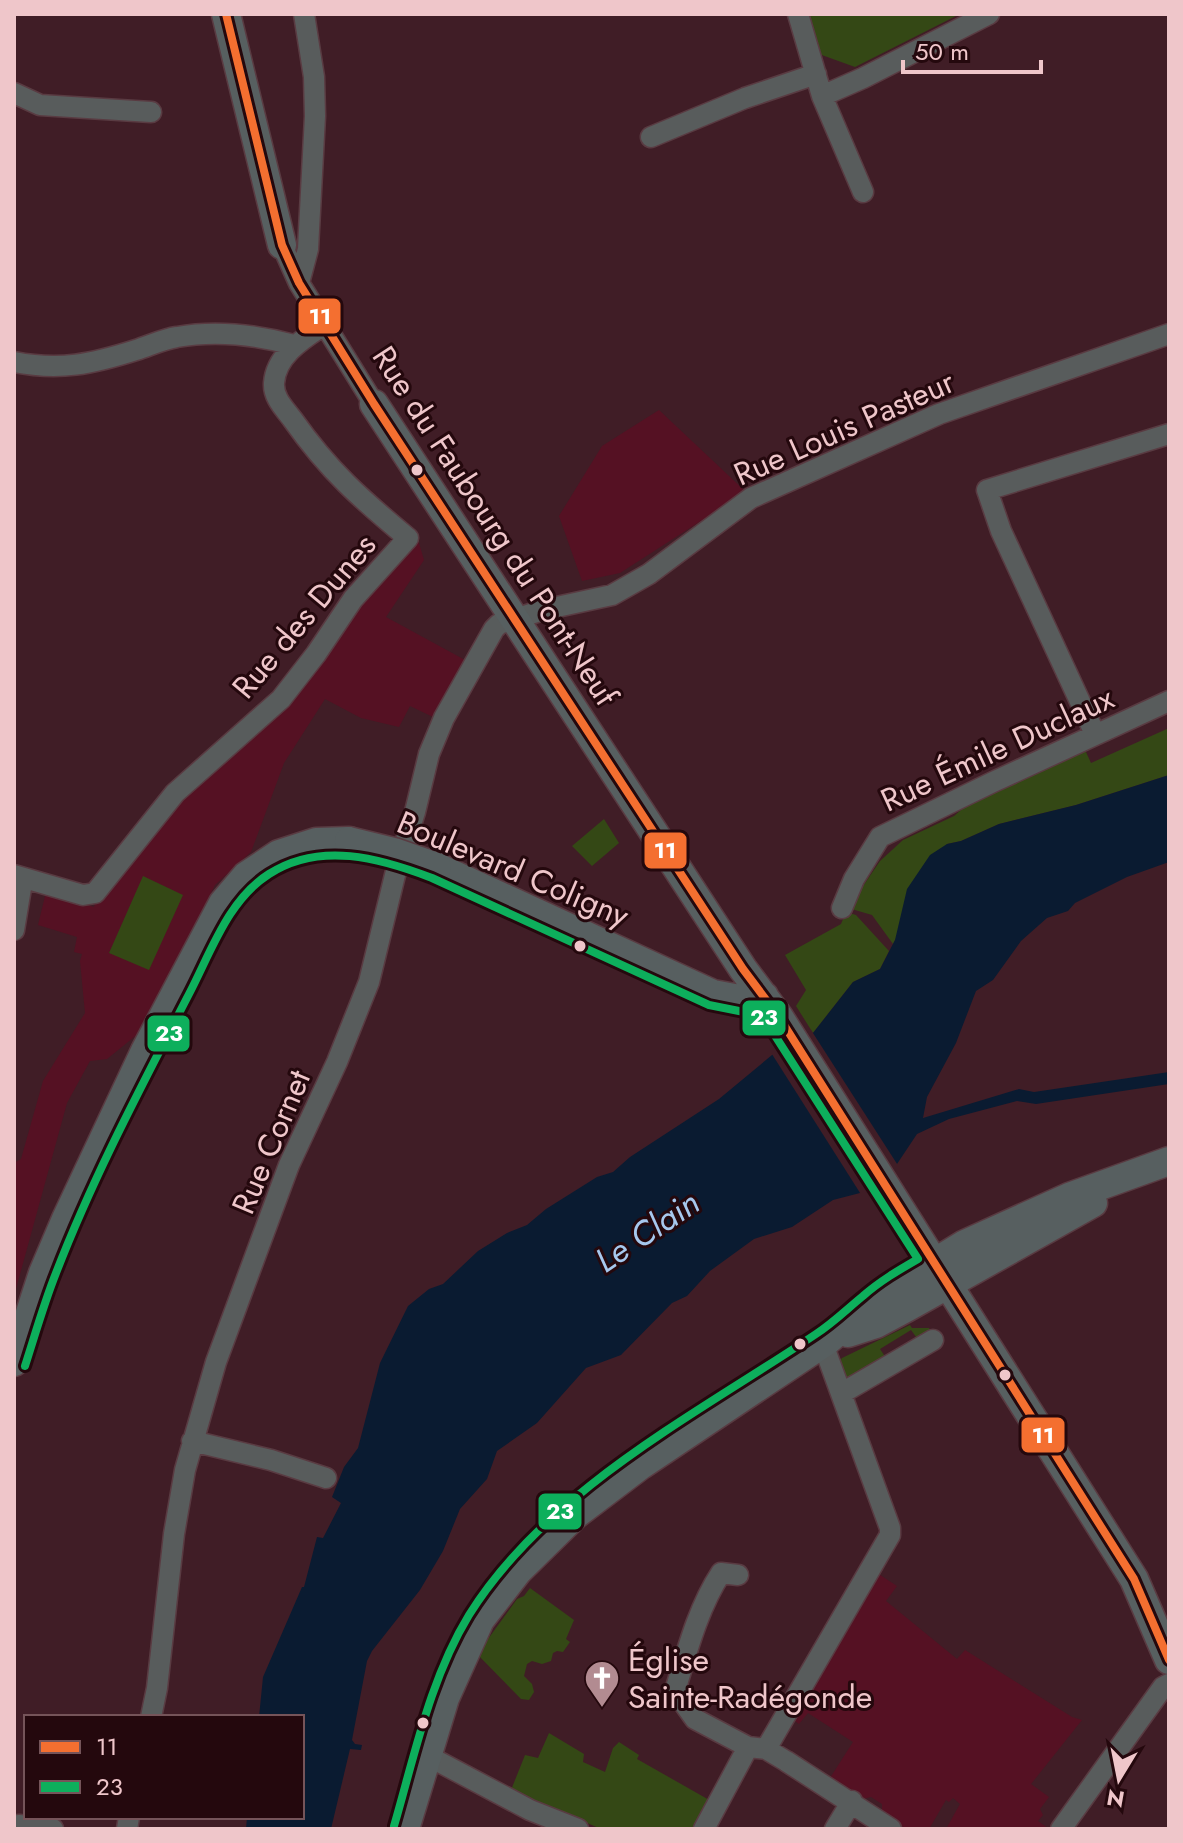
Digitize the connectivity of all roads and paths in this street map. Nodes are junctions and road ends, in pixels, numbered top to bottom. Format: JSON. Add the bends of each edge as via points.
{"nodes":[{"id":1,"x":226,"y":14,"type":"edge"},
{"id":2,"x":304,"y":14,"type":"edge"},
{"id":3,"x":798,"y":14,"type":"edge"},
{"id":4,"x":989,"y":14,"type":"edge"},
{"id":5,"x":816,"y":74,"type":"junction"},
{"id":6,"x":14,"y":93,"type":"edge"},
{"id":7,"x":822,"y":96,"type":"junction"},
{"id":8,"x":151,"y":112,"type":"dead end"},
{"id":9,"x":651,"y":137,"type":"dead end"},
{"id":10,"x":863,"y":192,"type":"dead end"},
{"id":11,"x":282,"y":245,"type":"joint"},
{"id":12,"x":299,"y":283,"type":"junction"},
{"id":13,"x":324,"y":325,"type":"junction"},
{"id":14,"x":1169,"y":334,"type":"edge"},
{"id":15,"x":294,"y":345,"type":"junction"},
{"id":16,"x":14,"y":362,"type":"edge"},
{"id":17,"x":374,"y":404,"type":"joint"},
{"id":18,"x":1169,"y":434,"type":"edge"},
{"id":19,"x":515,"y":618,"type":"junction"},
{"id":20,"x":1169,"y":701,"type":"edge"},
{"id":21,"x":1095,"y":734,"type":"junction"},
{"id":22,"x":16,"y":876,"type":"edge"},
{"id":23,"x":842,"y":908,"type":"dead end"},
{"id":24,"x":14,"y":930,"type":"edge"},
{"id":25,"x":743,"y":969,"type":"junction"},
{"id":26,"x":675,"y":977,"type":"junction"},
{"id":27,"x":772,"y":1007,"type":"junction"},
{"id":28,"x":1159,"y":1164,"type":"edge"},
{"id":29,"x":942,"y":1273,"type":"junction"},
{"id":30,"x":933,"y":1340,"type":"dead end"},
{"id":31,"x":826,"y":1342,"type":"junction"},
{"id":32,"x":14,"y":1362,"type":"edge"},
{"id":33,"x":842,"y":1393,"type":"junction"},
{"id":34,"x":192,"y":1441,"type":"junction"},
{"id":35,"x":326,"y":1478,"type":"dead end"},
{"id":36,"x":738,"y":1575,"type":"dead end"},
{"id":37,"x":1166,"y":1645,"type":"edge"},
{"id":38,"x":1169,"y":1684,"type":"edge"},
{"id":39,"x":151,"y":1715,"type":"edge"},
{"id":40,"x":757,"y":1748,"type":"junction"},
{"id":41,"x":428,"y":1756,"type":"junction"},
{"id":42,"x":852,"y":1801,"type":"junction"},
{"id":43,"x":16,"y":1829,"type":"edge"},
{"id":44,"x":53,"y":1829,"type":"edge"},
{"id":45,"x":405,"y":1829,"type":"edge"},
{"id":46,"x":578,"y":1829,"type":"edge"},
{"id":47,"x":704,"y":1829,"type":"edge"},
{"id":48,"x":835,"y":1829,"type":"edge"},
{"id":49,"x":891,"y":1829,"type":"edge"},
{"id":50,"x":1061,"y":1829,"type":"edge"}],
"edges":[{"from":1,"to":11,"type":"main road","name":"Rue du Faubourg du Pont-Neuf"},
{"from":2,"to":12,"type":"street","via":[[315,116],[308,249]]},
{"from":3,"to":5,"type":"street"},
{"from":4,"to":7,"type":"street"},
{"from":5,"to":7,"type":"street"},
{"from":5,"to":9,"type":"street"},
{"from":6,"to":8,"type":"street","via":[[40,105]]},
{"from":7,"to":10,"type":"street"},
{"from":11,"to":12,"type":"street","name":"Rue du Faubourg du Pont-Neuf"},
{"from":12,"to":13,"type":"street","name":"Rue du Faubourg du Pont-Neuf"},
{"from":13,"to":15,"type":"street"},
{"from":13,"to":17,"type":"street","name":"Rue du Faubourg du Pont-Neuf"},
{"from":14,"to":19,"type":"street","name":"Rue Louis Pasteur","via":[[924,420],[751,498],[612,595]]},
{"from":15,"to":16,"type":"street","via":[[226,334],[176,337],[80,366],[43,368]]},
{"from":15,"to":22,"type":"street","name":"Rue des Dunes","via":[[275,374],[275,395],[319,457],[408,538],[353,599],[281,699],[175,793],[95,893],[83,895]]},
{"from":17,"to":19,"type":"main road","name":"Rue du Faubourg du Pont-Neuf"},
{"from":18,"to":21,"type":"street","via":[[987,490]]},
{"from":19,"to":25,"type":"main road","name":"Rue du Faubourg du Pont-Neuf"},
{"from":19,"to":34,"type":"street","name":"Rue Cornet","via":[[494,629],[429,754],[369,982],[289,1165]]},
{"from":20,"to":21,"type":"street","name":"Rue Émile Duclaux"},
{"from":21,"to":23,"type":"street","name":"Rue Émile Duclaux","via":[[880,837]]},
{"from":22,"to":24,"type":"street","via":[[20,897]]},
{"from":25,"to":26,"type":"main road","name":"Boulevard Coligny","via":[[716,982]]},
{"from":25,"to":27,"type":"main road","name":"Rue du Faubourg du Pont-Neuf"},
{"from":26,"to":27,"type":"main road","name":"Boulevard Coligny","via":[[713,994]]},
{"from":26,"to":32,"type":"main road","name":"Boulevard Coligny","bridge":true,"via":[[394,852],[349,841],[316,842],[279,854],[246,876],[223,903],[145,1051],[43,1273]]},
{"from":27,"to":29,"type":"main road","name":"Rue du Faubourg du Pont-Neuf"},
{"from":28,"to":29,"type":"main road","via":[[1075,1214]]},
{"from":29,"to":31,"type":"main road","via":[[876,1324]]},
{"from":29,"to":37,"type":"main road","name":"Rue du Faubourg du Pont-Neuf","via":[[1134,1579]]},
{"from":30,"to":33,"type":"street"},
{"from":31,"to":33,"type":"street"},
{"from":31,"to":41,"type":"main road","via":[[641,1465],[578,1513],[518,1571],[465,1649]]},
{"from":33,"to":40,"type":"street","via":[[890,1535]]},
{"from":34,"to":35,"type":"street"},
{"from":34,"to":39,"type":"street","name":"Rue Cornet","via":[[174,1534]]},
{"from":36,"to":40,"type":"street","via":[[721,1573],[714,1584],[675,1691],[695,1719]]},
{"from":38,"to":50,"type":"street"},
{"from":40,"to":42,"type":"street"},
{"from":40,"to":47,"type":"street"},
{"from":41,"to":45,"type":"main road"},
{"from":41,"to":46,"type":"street"},
{"from":42,"to":48,"type":"street"},
{"from":42,"to":49,"type":"street"},
{"from":43,"to":44,"type":"street"}]}
